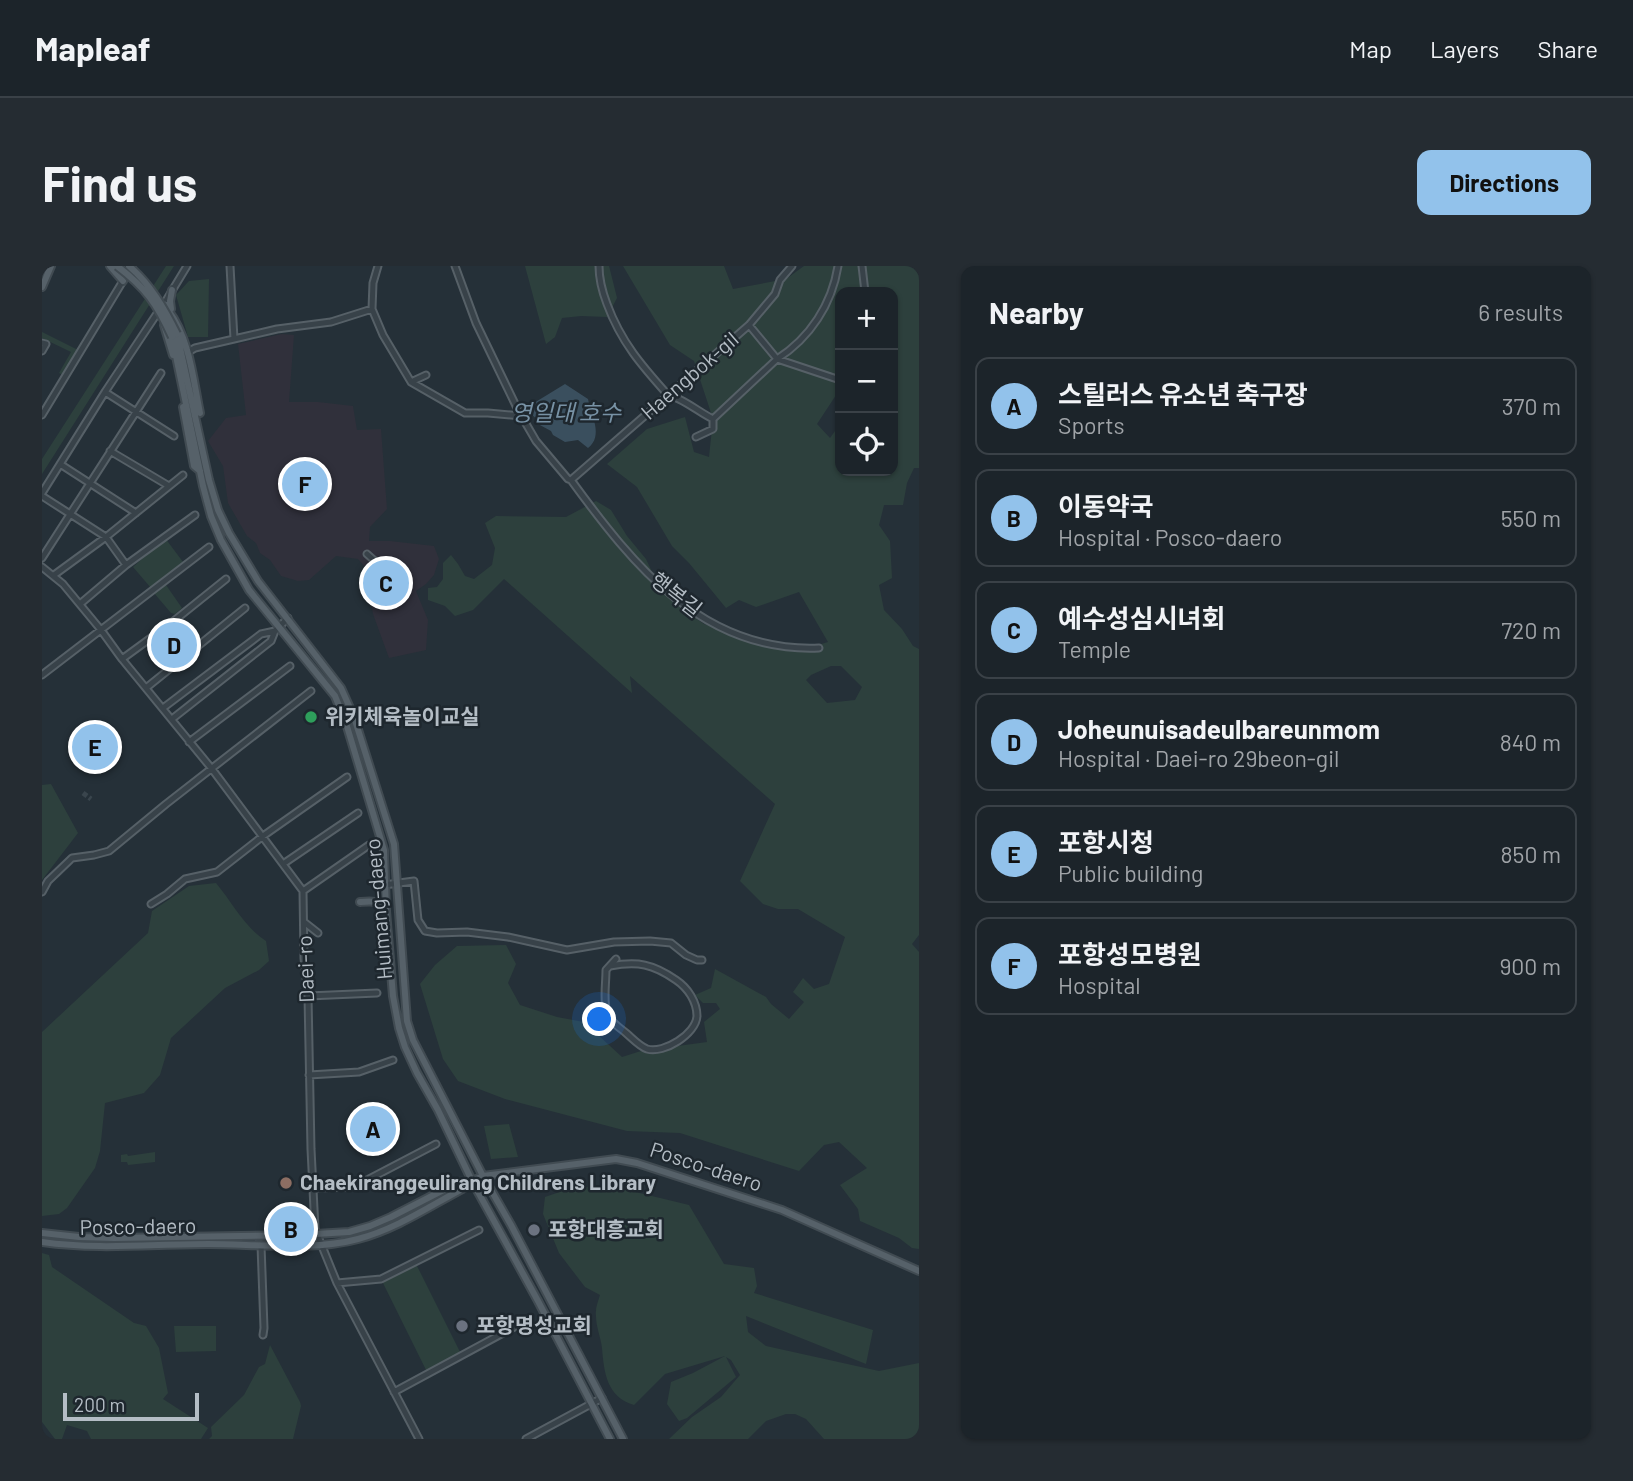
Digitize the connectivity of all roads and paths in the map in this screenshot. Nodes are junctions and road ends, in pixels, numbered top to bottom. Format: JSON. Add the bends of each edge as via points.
{"nodes":[{"id":1,"x":51,"y":266,"type":"edge"},
{"id":2,"x":110,"y":266,"type":"edge"},
{"id":3,"x":117,"y":266,"type":"edge"},
{"id":4,"x":187,"y":266,"type":"edge"},
{"id":5,"x":230,"y":266,"type":"edge"},
{"id":6,"x":378,"y":266,"type":"edge"},
{"id":7,"x":455,"y":266,"type":"edge"},
{"id":8,"x":599,"y":266,"type":"edge"},
{"id":9,"x":792,"y":266,"type":"edge"},
{"id":10,"x":838,"y":266,"type":"edge"},
{"id":11,"x":862,"y":266,"type":"edge"},
{"id":12,"x":131,"y":268,"type":"edge"},
{"id":13,"x":123,"y":281,"type":"junction"},
{"id":14,"x":42,"y":287,"type":"edge"},
{"id":15,"x":864,"y":287,"type":"edge"},
{"id":16,"x":172,"y":290,"type":"junction"},
{"id":17,"x":166,"y":307,"type":"junction"},
{"id":18,"x":372,"y":309,"type":"junction"},
{"id":19,"x":159,"y":313,"type":"junction"},
{"id":20,"x":173,"y":317,"type":"junction"},
{"id":21,"x":749,"y":325,"type":"junction"},
{"id":22,"x":175,"y":335,"type":"junction"},
{"id":23,"x":234,"y":339,"type":"junction"},
{"id":24,"x":42,"y":343,"type":"edge"},
{"id":25,"x":185,"y":344,"type":"junction"},
{"id":26,"x":195,"y":348,"type":"junction"},
{"id":27,"x":42,"y":351,"type":"edge"},
{"id":28,"x":188,"y":352,"type":"junction"},
{"id":29,"x":777,"y":359,"type":"junction"},
{"id":30,"x":161,"y":373,"type":"dead end"},
{"id":31,"x":426,"y":374,"type":"dead end"},
{"id":32,"x":835,"y":378,"type":"edge"},
{"id":33,"x":411,"y":382,"type":"junction"},
{"id":34,"x":105,"y":391,"type":"junction"},
{"id":35,"x":668,"y":395,"type":"junction"},
{"id":36,"x":136,"y":412,"type":"junction"},
{"id":37,"x":42,"y":415,"type":"edge"},
{"id":38,"x":522,"y":416,"type":"junction"},
{"id":39,"x":713,"y":419,"type":"junction"},
{"id":40,"x":713,"y":429,"type":"junction"},
{"id":41,"x":174,"y":436,"type":"dead end"},
{"id":42,"x":696,"y":437,"type":"dead end"},
{"id":43,"x":716,"y":438,"type":"dead end"},
{"id":44,"x":110,"y":451,"type":"junction"},
{"id":45,"x":60,"y":464,"type":"junction"},
{"id":46,"x":204,"y":471,"type":"junction"},
{"id":47,"x":183,"y":475,"type":"dead end"},
{"id":48,"x":571,"y":480,"type":"junction"},
{"id":49,"x":90,"y":484,"type":"junction"},
{"id":50,"x":169,"y":486,"type":"junction"},
{"id":51,"x":42,"y":495,"type":"edge"},
{"id":52,"x":136,"y":513,"type":"junction"},
{"id":53,"x":69,"y":514,"type":"junction"},
{"id":54,"x":195,"y":514,"type":"dead end"},
{"id":55,"x":106,"y":537,"type":"junction"},
{"id":56,"x":209,"y":547,"type":"dead end"},
{"id":57,"x":367,"y":554,"type":"dead end"},
{"id":58,"x":42,"y":558,"type":"edge"},
{"id":59,"x":376,"y":562,"type":"dead end"},
{"id":60,"x":126,"y":565,"type":"junction"},
{"id":61,"x":42,"y":567,"type":"edge"},
{"id":62,"x":54,"y":575,"type":"junction"},
{"id":63,"x":226,"y":579,"type":"dead end"},
{"id":64,"x":80,"y":604,"type":"junction"},
{"id":65,"x":245,"y":608,"type":"dead end"},
{"id":66,"x":288,"y":618,"type":"junction"},
{"id":67,"x":277,"y":629,"type":"junction"},
{"id":68,"x":101,"y":630,"type":"junction"},
{"id":69,"x":819,"y":648,"type":"dead end"},
{"id":70,"x":122,"y":659,"type":"junction"},
{"id":71,"x":290,"y":666,"type":"dead end"},
{"id":72,"x":42,"y":675,"type":"edge"},
{"id":73,"x":146,"y":688,"type":"junction"},
{"id":74,"x":312,"y":691,"type":"dead end"},
{"id":75,"x":163,"y":708,"type":"junction"},
{"id":76,"x":172,"y":719,"type":"junction"},
{"id":77,"x":189,"y":741,"type":"junction"},
{"id":78,"x":212,"y":769,"type":"junction"},
{"id":79,"x":347,"y":777,"type":"dead end"},
{"id":80,"x":358,"y":813,"type":"dead end"},
{"id":81,"x":263,"y":836,"type":"junction"},
{"id":82,"x":369,"y":845,"type":"dead end"},
{"id":83,"x":283,"y":864,"type":"junction"},
{"id":84,"x":397,"y":884,"type":"junction"},
{"id":85,"x":384,"y":885,"type":"junction"},
{"id":86,"x":303,"y":891,"type":"junction"},
{"id":87,"x":42,"y":892,"type":"edge"},
{"id":88,"x":360,"y":902,"type":"dead end"},
{"id":89,"x":151,"y":904,"type":"dead end"},
{"id":90,"x":386,"y":911,"type":"junction"},
{"id":91,"x":304,"y":922,"type":"junction"},
{"id":92,"x":318,"y":933,"type":"dead end"},
{"id":93,"x":614,"y":942,"type":"junction"},
{"id":94,"x":702,"y":960,"type":"dead end"},
{"id":95,"x":618,"y":962,"type":"junction"},
{"id":96,"x":377,"y":993,"type":"dead end"},
{"id":97,"x":308,"y":996,"type":"junction"},
{"id":98,"x":393,"y":1060,"type":"dead end"},
{"id":99,"x":309,"y":1075,"type":"junction"},
{"id":100,"x":436,"y":1143,"type":"dead end"},
{"id":101,"x":483,"y":1176,"type":"junction"},
{"id":102,"x":472,"y":1181,"type":"junction"},
{"id":103,"x":313,"y":1188,"type":"junction"},
{"id":104,"x":479,"y":1230,"type":"dead end"},
{"id":105,"x":42,"y":1233,"type":"edge"},
{"id":106,"x":317,"y":1234,"type":"junction"},
{"id":107,"x":230,"y":1236,"type":"junction"},
{"id":108,"x":42,"y":1242,"type":"edge"},
{"id":109,"x":231,"y":1244,"type":"junction"},
{"id":110,"x":320,"y":1244,"type":"junction"},
{"id":111,"x":261,"y":1245,"type":"junction"},
{"id":112,"x":919,"y":1271,"type":"edge"},
{"id":113,"x":337,"y":1283,"type":"junction"},
{"id":114,"x":529,"y":1319,"type":"dead end"},
{"id":115,"x":263,"y":1335,"type":"dead end"},
{"id":116,"x":586,"y":1369,"type":"junction"},
{"id":117,"x":576,"y":1374,"type":"junction"},
{"id":118,"x":394,"y":1392,"type":"junction"},
{"id":119,"x":602,"y":1398,"type":"junction"},
{"id":120,"x":592,"y":1404,"type":"junction"},
{"id":121,"x":613,"y":1420,"type":"junction"},
{"id":122,"x":603,"y":1425,"type":"junction"},
{"id":123,"x":419,"y":1439,"type":"edge"},
{"id":124,"x":526,"y":1439,"type":"edge"},
{"id":125,"x":610,"y":1439,"type":"edge"},
{"id":126,"x":623,"y":1439,"type":"edge"}],
"edges":[{"from":1,"to":14,"type":"main road"},
{"from":2,"to":13,"type":"main road"},
{"from":3,"to":22,"type":"main road","name":"Huimang-daero","bridge":true,"via":[[149,295]]},
{"from":4,"to":16,"type":"street"},
{"from":5,"to":23,"type":"street"},
{"from":6,"to":18,"type":"street"},
{"from":7,"to":38,"type":"street","via":[[476,323]]},
{"from":8,"to":35,"type":"street","via":[[599,279],[620,335]]},
{"from":9,"to":21,"type":"street","name":"Haengbok-gil"},
{"from":10,"to":29,"type":"street","via":[[835,285],[820,315]]},
{"from":11,"to":15,"type":"street"},
{"from":12,"to":13,"type":"street","name":"Huimang-daero"},
{"from":12,"to":22,"type":"main road","name":"Huimang-daero","bridge":true,"via":[[161,303]]},
{"from":13,"to":37,"type":"street","name":"Huimang-daero"},
{"from":16,"to":17,"type":"street"},
{"from":16,"to":20,"type":"main road"},
{"from":17,"to":19,"type":"main road","via":[[158,304]]},
{"from":17,"to":20,"type":"main road"},
{"from":18,"to":23,"type":"street","via":[[331,322]]},
{"from":18,"to":33,"type":"street"},
{"from":19,"to":34,"type":"street"},
{"from":19,"to":46,"type":"main road","via":[[178,371],[194,466]]},
{"from":20,"to":25,"type":"main road"},
{"from":21,"to":29,"type":"street"},
{"from":21,"to":35,"type":"street","name":"Haengbok-gil"},
{"from":22,"to":46,"type":"main road","name":"Huimang-daero"},
{"from":23,"to":26,"type":"street"},
{"from":24,"to":27,"type":"street","via":[[46,344]]},
{"from":25,"to":26,"type":"street"},
{"from":25,"to":28,"type":"main road"},
{"from":26,"to":28,"type":"street"},
{"from":28,"to":46,"type":"main road","via":[[209,460]]},
{"from":29,"to":32,"type":"street"},
{"from":29,"to":39,"type":"street"},
{"from":30,"to":36,"type":"street"},
{"from":31,"to":33,"type":"street"},
{"from":33,"to":38,"type":"street","via":[[464,413]]},
{"from":34,"to":36,"type":"street"},
{"from":34,"to":45,"type":"street"},
{"from":35,"to":39,"type":"street"},
{"from":35,"to":48,"type":"street","name":"Haengbok-gil"},
{"from":36,"to":41,"type":"street"},
{"from":36,"to":44,"type":"street"},
{"from":38,"to":48,"type":"street","via":[[536,441]]},
{"from":39,"to":40,"type":"street"},
{"from":40,"to":42,"type":"street"},
{"from":40,"to":43,"type":"street"},
{"from":44,"to":49,"type":"street"},
{"from":44,"to":50,"type":"street"},
{"from":45,"to":49,"type":"street"},
{"from":45,"to":51,"type":"street"},
{"from":46,"to":66,"type":"main road","name":"Huimang-daero","via":[[229,533],[258,581]]},
{"from":46,"to":67,"type":"main road","name":"Huimang-daero","via":[[221,540]]},
{"from":47,"to":50,"type":"street"},
{"from":48,"to":69,"type":"street","name":"행복길","via":[[631,557],[688,609],[761,643]]},
{"from":49,"to":52,"type":"street"},
{"from":49,"to":53,"type":"street"},
{"from":50,"to":52,"type":"street"},
{"from":51,"to":53,"type":"street"},
{"from":52,"to":55,"type":"street"},
{"from":53,"to":55,"type":"street"},
{"from":53,"to":58,"type":"street"},
{"from":54,"to":60,"type":"street"},
{"from":55,"to":60,"type":"street"},
{"from":55,"to":62,"type":"street"},
{"from":56,"to":68,"type":"street"},
{"from":57,"to":59,"type":"street"},
{"from":60,"to":64,"type":"street"},
{"from":61,"to":62,"type":"street"},
{"from":62,"to":64,"type":"street"},
{"from":63,"to":70,"type":"street"},
{"from":64,"to":68,"type":"street"},
{"from":65,"to":73,"type":"street"},
{"from":66,"to":67,"type":"street"},
{"from":66,"to":84,"type":"main road","name":"Huimang-daero","via":[[341,688],[355,717],[392,836]]},
{"from":67,"to":75,"type":"street","via":[[261,634]]},
{"from":67,"to":76,"type":"street","via":[[270,643]]},
{"from":67,"to":85,"type":"main road","name":"Huimang-daero","via":[[340,706],[382,838]]},
{"from":68,"to":70,"type":"street"},
{"from":68,"to":72,"type":"street"},
{"from":70,"to":73,"type":"street"},
{"from":71,"to":77,"type":"street"},
{"from":73,"to":75,"type":"street"},
{"from":74,"to":78,"type":"street"},
{"from":75,"to":76,"type":"street"},
{"from":76,"to":77,"type":"street"},
{"from":77,"to":78,"type":"street"},
{"from":78,"to":81,"type":"street"},
{"from":78,"to":87,"type":"street","via":[[109,851],[72,858]]},
{"from":79,"to":81,"type":"street"},
{"from":80,"to":83,"type":"street"},
{"from":81,"to":83,"type":"street"},
{"from":81,"to":89,"type":"street","via":[[217,872],[186,879]]},
{"from":82,"to":86,"type":"street"},
{"from":83,"to":86,"type":"street"},
{"from":84,"to":85,"type":"street"},
{"from":84,"to":93,"type":"street","via":[[414,881],[418,920],[425,931],[508,937],[567,950]]},
{"from":84,"to":101,"type":"main road","name":"Huimang-daero","via":[[407,1021],[421,1059]]},
{"from":85,"to":90,"type":"main road","name":"Huimang-daero"},
{"from":86,"to":91,"type":"street","name":"Daei-ro"},
{"from":88,"to":90,"type":"main road","via":[[374,901]]},
{"from":90,"to":102,"type":"main road","name":"Huimang-daero","via":[[399,1028]]},
{"from":91,"to":92,"type":"street"},
{"from":91,"to":97,"type":"street","name":"Daei-ro"},
{"from":93,"to":94,"type":"street","via":[[671,943]]},
{"from":93,"to":95,"type":"street"},
{"from":95,"to":95,"type":"street","via":[[606,970],[610,1019],[648,1049],[674,1045],[695,1024],[690,994],[647,964]]},
{"from":96,"to":97,"type":"street"},
{"from":97,"to":99,"type":"street","name":"Daei-ro"},
{"from":98,"to":99,"type":"street","via":[[359,1072]]},
{"from":99,"to":103,"type":"street","name":"Daei-ro"},
{"from":100,"to":103,"type":"street","via":[[351,1187]]},
{"from":101,"to":102,"type":"main road","name":"Posco-daero"},
{"from":101,"to":112,"type":"main road","name":"Posco-daero","via":[[621,1160],[782,1210]]},
{"from":101,"to":116,"type":"main road","name":"Huimang-daero"},
{"from":102,"to":106,"type":"main road","name":"Posco-daero","via":[[459,1182],[370,1226]]},
{"from":102,"to":110,"type":"main road","name":"Posco-daero","via":[[381,1231],[356,1240]]},
{"from":102,"to":117,"type":"main road","name":"Huimang-daero"},
{"from":103,"to":106,"type":"street","name":"Daei-ro"},
{"from":104,"to":113,"type":"street","via":[[381,1279]]},
{"from":105,"to":107,"type":"main road","name":"Posco-daero"},
{"from":106,"to":107,"type":"main road","name":"Posco-daero"},
{"from":106,"to":110,"type":"street","name":"Daei-ro"},
{"from":107,"to":109,"type":"main road"},
{"from":108,"to":109,"type":"main road","name":"Posco-daero","via":[[80,1247]]},
{"from":109,"to":111,"type":"main road","name":"Posco-daero"},
{"from":110,"to":111,"type":"main road","name":"Posco-daero"},
{"from":110,"to":113,"type":"street","name":"Daei-ro"},
{"from":111,"to":115,"type":"street"},
{"from":113,"to":118,"type":"street","name":"Daei-ro"},
{"from":114,"to":118,"type":"street"},
{"from":116,"to":117,"type":"main road"},
{"from":116,"to":119,"type":"main road","name":"Huimang-daero"},
{"from":117,"to":120,"type":"main road","name":"Huimang-daero"},
{"from":118,"to":123,"type":"street","name":"Daei-ro"},
{"from":119,"to":120,"type":"street"},
{"from":119,"to":121,"type":"main road","name":"Huimang-daero"},
{"from":120,"to":122,"type":"main road","name":"Huimang-daero"},
{"from":120,"to":124,"type":"street"},
{"from":121,"to":122,"type":"main road"},
{"from":121,"to":126,"type":"main road","name":"Huimang-daero"},
{"from":122,"to":125,"type":"main road","name":"Huimang-daero"}]}
